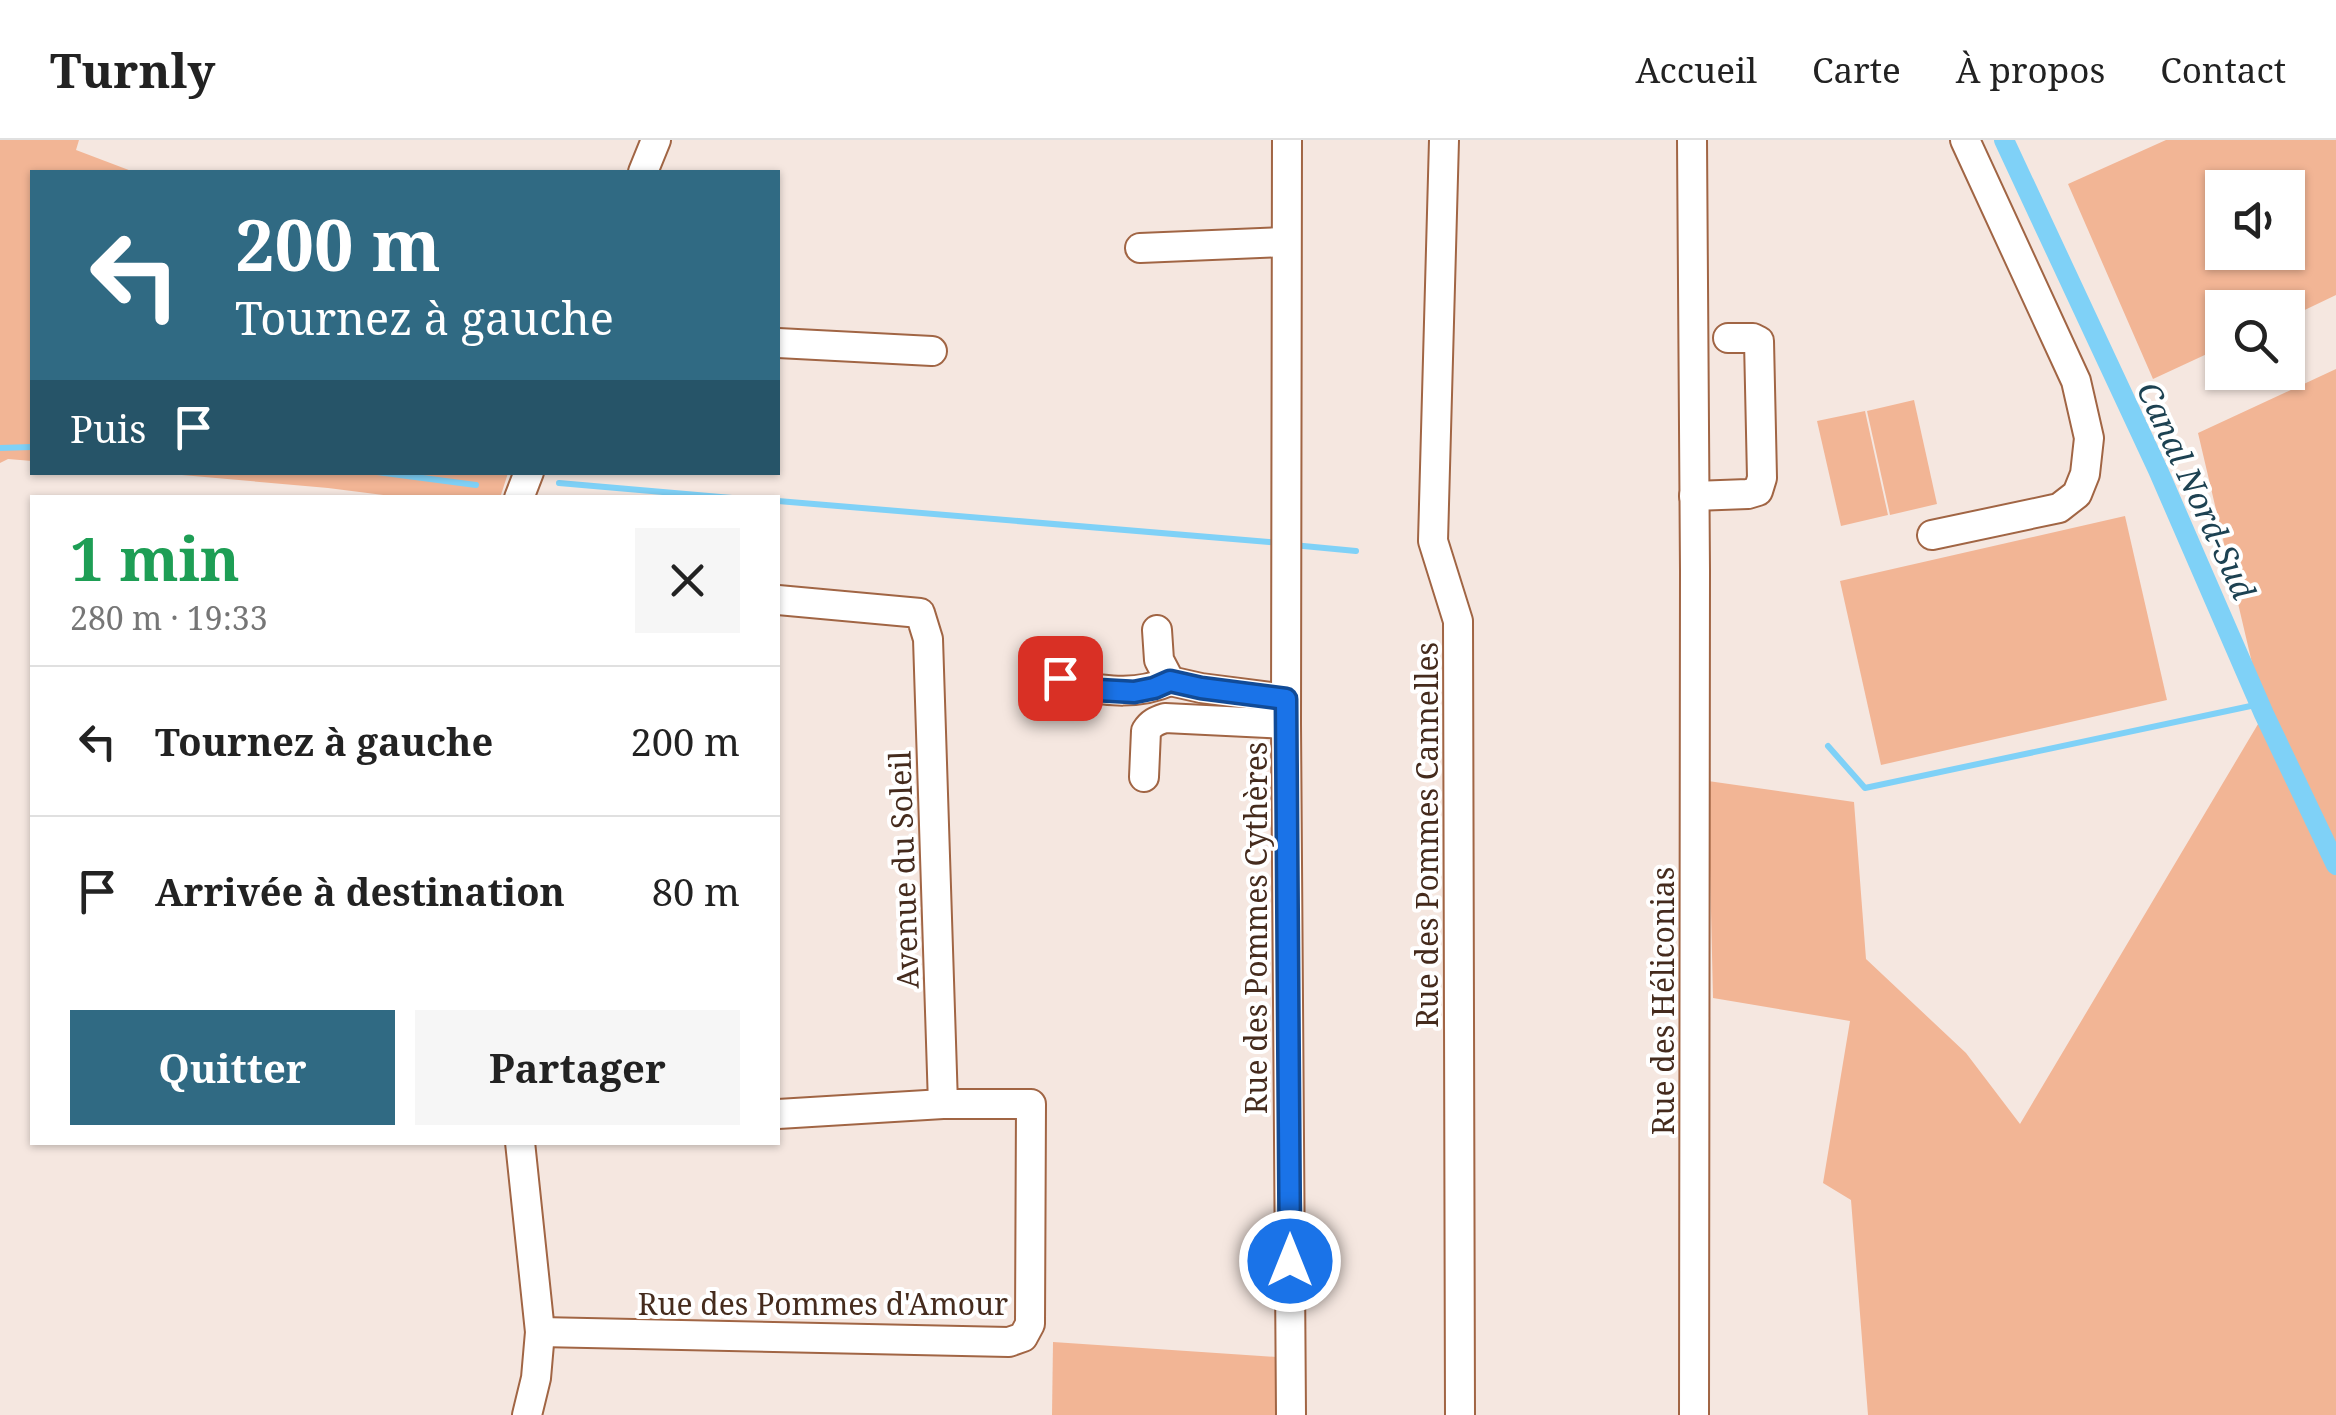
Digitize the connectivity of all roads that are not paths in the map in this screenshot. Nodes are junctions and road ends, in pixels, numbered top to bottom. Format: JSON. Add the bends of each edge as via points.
{"nodes":[{"id":1,"x":656,"y":140,"type":"edge"},
{"id":2,"x":1287,"y":140,"type":"edge"},
{"id":3,"x":1444,"y":140,"type":"edge"},
{"id":4,"x":1692,"y":140,"type":"edge"},
{"id":5,"x":1965,"y":140,"type":"edge"},
{"id":6,"x":644,"y":170,"type":"edge"},
{"id":7,"x":1285,"y":242,"type":"junction"},
{"id":8,"x":1140,"y":248,"type":"dead end"},
{"id":9,"x":1728,"y":338,"type":"dead end"},
{"id":10,"x":780,"y":342,"type":"edge"},
{"id":11,"x":932,"y":350,"type":"dead end"},
{"id":12,"x":1694,"y":496,"type":"junction"},
{"id":13,"x":1932,"y":535,"type":"dead end"},
{"id":14,"x":780,"y":600,"type":"edge"},
{"id":15,"x":1157,"y":630,"type":"dead end"},
{"id":16,"x":1056,"y":662,"type":"dead end"},
{"id":17,"x":1170,"y":681,"type":"junction"},
{"id":18,"x":1286,"y":711,"type":"junction"},
{"id":19,"x":1144,"y":777,"type":"dead end"},
{"id":20,"x":943,"y":1104,"type":"junction"},
{"id":21,"x":780,"y":1114,"type":"edge"},
{"id":22,"x":520,"y":1145,"type":"edge"},
{"id":23,"x":540,"y":1332,"type":"junction"},
{"id":24,"x":527,"y":1415,"type":"edge"},
{"id":25,"x":1291,"y":1415,"type":"edge"},
{"id":26,"x":1460,"y":1415,"type":"edge"},
{"id":27,"x":1694,"y":1415,"type":"edge"}],
"edges":[{"from":1,"to":6,"type":"street"},
{"from":2,"to":7,"type":"street","name":"Rue des Pommes Cythères"},
{"from":3,"to":26,"type":"street","name":"Rue des Pommes Cannelles","via":[[1432,542],[1458,621]]},
{"from":4,"to":12,"type":"street","name":"Rue des Héliconias"},
{"from":5,"to":13,"type":"street","via":[[2076,381],[2089,438],[2081,484],[2059,508]]},
{"from":7,"to":8,"type":"street"},
{"from":7,"to":18,"type":"street","name":"Rue des Pommes Cythères"},
{"from":9,"to":12,"type":"street","via":[[1759,341],[1762,478],[1758,491],[1748,494]]},
{"from":10,"to":11,"type":"street"},
{"from":12,"to":27,"type":"street","name":"Rue des Héliconias"},
{"from":14,"to":20,"type":"street","name":"Avenue du Soleil","via":[[920,613],[928,640]]},
{"from":15,"to":17,"type":"street","via":[[1159,660]]},
{"from":16,"to":17,"type":"street","via":[[1060,678],[1075,686],[1134,692]]},
{"from":17,"to":18,"type":"street"},
{"from":18,"to":19,"type":"street","via":[[1156,721],[1146,731]]},
{"from":18,"to":25,"type":"street","name":"Rue des Pommes Cythères"},
{"from":20,"to":21,"type":"street"},
{"from":20,"to":23,"type":"street","name":"Rue des Pommes d'Amour","via":[[1031,1104],[1030,1324],[1023,1337],[1009,1342]]},
{"from":22,"to":23,"type":"street"},
{"from":23,"to":24,"type":"street"}]}
